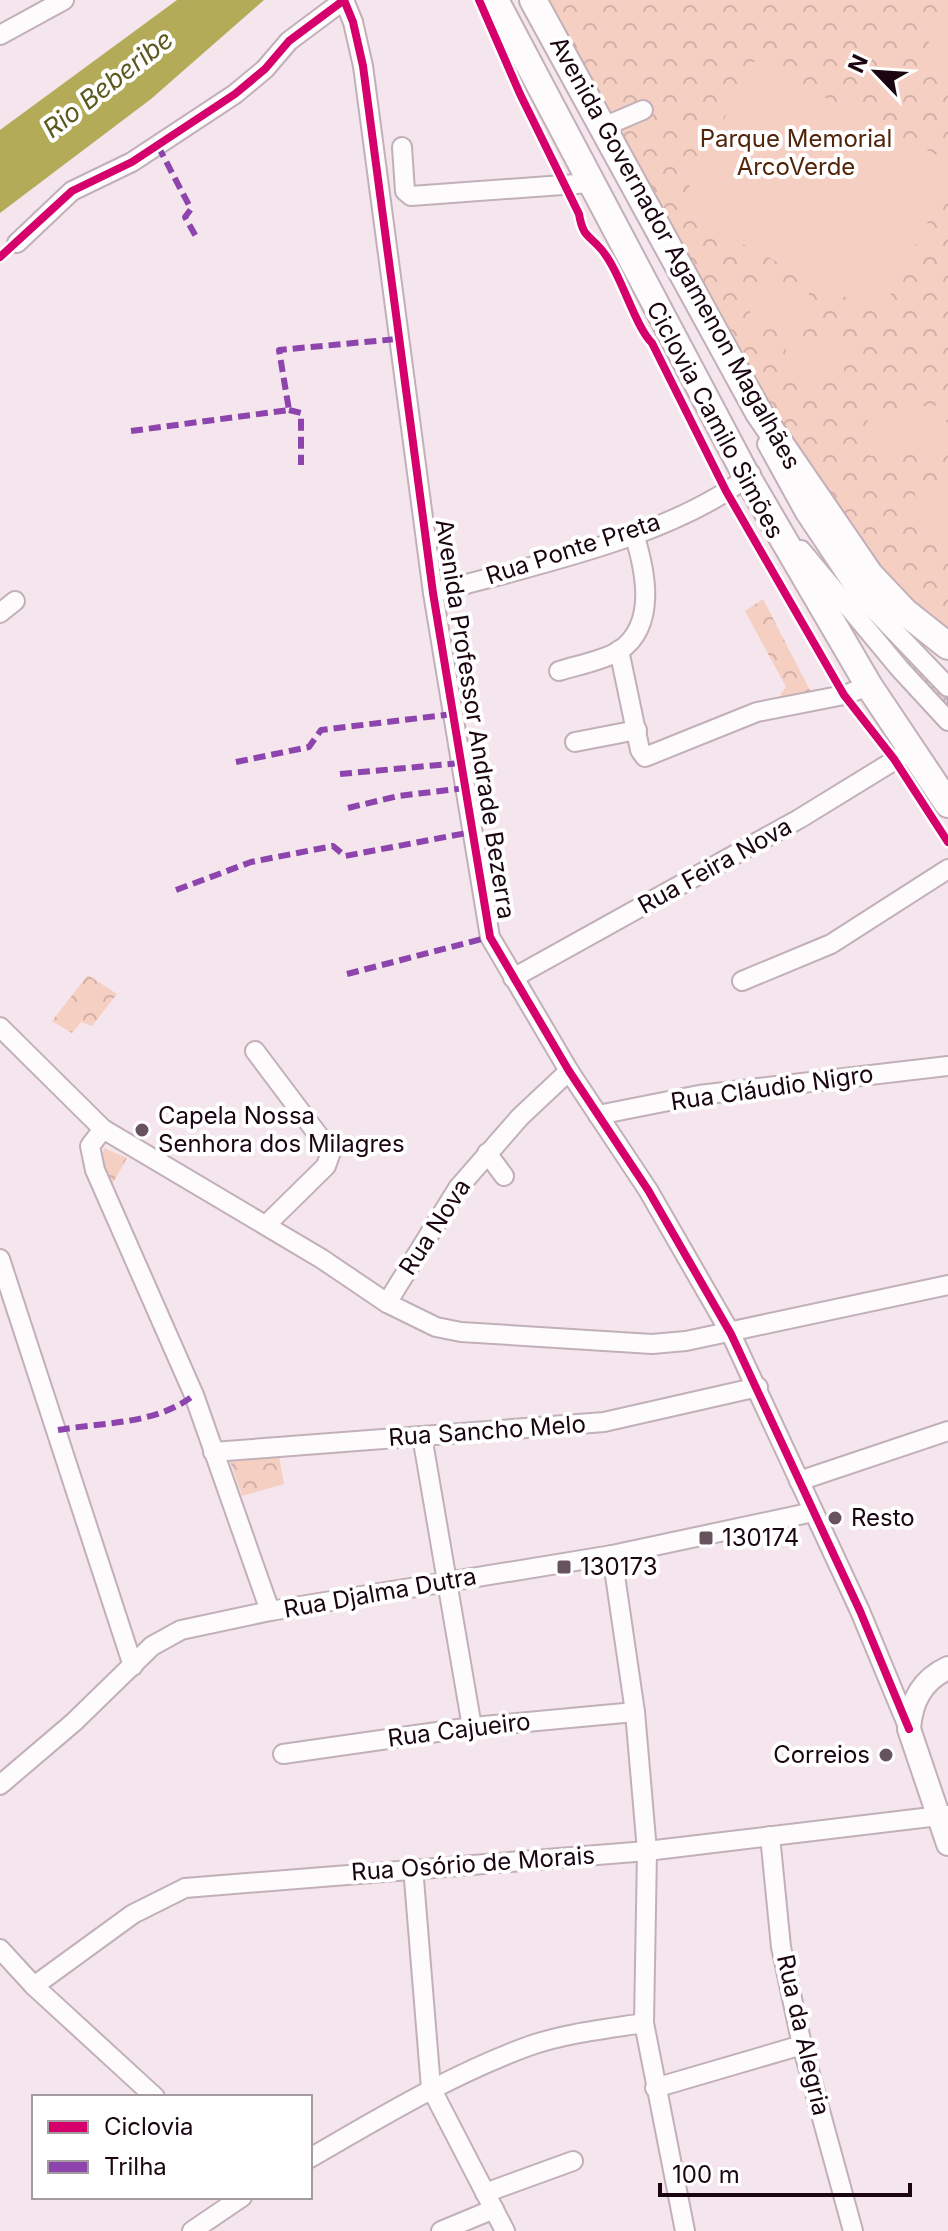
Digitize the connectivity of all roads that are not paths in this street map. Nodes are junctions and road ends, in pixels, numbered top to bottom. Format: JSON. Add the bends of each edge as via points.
{"nodes":[{"id":1,"x":64,"y":0,"type":"edge"},
{"id":2,"x":344,"y":0,"type":"edge"},
{"id":3,"x":495,"y":0,"type":"edge"},
{"id":4,"x":509,"y":0,"type":"edge"},
{"id":5,"x":525,"y":0,"type":"edge"},
{"id":6,"x":533,"y":0,"type":"edge"},
{"id":7,"x":0,"y":35,"type":"edge"},
{"id":8,"x":643,"y":110,"type":"dead end"},
{"id":9,"x":603,"y":127,"type":"junction"},
{"id":10,"x":402,"y":147,"type":"dead end"},
{"id":11,"x":590,"y":183,"type":"junction"},
{"id":12,"x":17,"y":243,"type":"dead end"},
{"id":13,"x":749,"y":476,"type":"junction"},
{"id":14,"x":634,"y":534,"type":"junction"},
{"id":15,"x":433,"y":593,"type":"junction"},
{"id":16,"x":948,"y":646,"type":"edge"},
{"id":17,"x":619,"y":650,"type":"junction"},
{"id":18,"x":559,"y":671,"type":"dead end"},
{"id":19,"x":869,"y":686,"type":"junction"},
{"id":20,"x":948,"y":687,"type":"edge"},
{"id":21,"x":948,"y":721,"type":"edge"},
{"id":22,"x":637,"y":730,"type":"junction"},
{"id":23,"x":575,"y":742,"type":"dead end"},
{"id":24,"x":913,"y":749,"type":"junction"},
{"id":25,"x":948,"y":804,"type":"edge"},
{"id":26,"x":948,"y":869,"type":"edge"},
{"id":27,"x":513,"y":978,"type":"junction"},
{"id":28,"x":742,"y":981,"type":"dead end"},
{"id":29,"x":0,"y":1027,"type":"edge"},
{"id":30,"x":255,"y":1051,"type":"dead end"},
{"id":31,"x":948,"y":1066,"type":"edge"},
{"id":32,"x":569,"y":1071,"type":"junction"},
{"id":33,"x":598,"y":1115,"type":"junction"},
{"id":34,"x":103,"y":1129,"type":"junction"},
{"id":35,"x":487,"y":1153,"type":"junction"},
{"id":36,"x":504,"y":1176,"type":"dead end"},
{"id":37,"x":266,"y":1225,"type":"junction"},
{"id":38,"x":0,"y":1259,"type":"edge"},
{"id":39,"x":948,"y":1285,"type":"edge"},
{"id":40,"x":6,"y":1297,"type":"edge"},
{"id":41,"x":387,"y":1303,"type":"junction"},
{"id":42,"x":731,"y":1334,"type":"junction"},
{"id":43,"x":758,"y":1387,"type":"junction"},
{"id":44,"x":948,"y":1431,"type":"edge"},
{"id":45,"x":422,"y":1436,"type":"junction"},
{"id":46,"x":213,"y":1452,"type":"junction"},
{"id":47,"x":799,"y":1481,"type":"junction"},
{"id":48,"x":813,"y":1512,"type":"junction"},
{"id":49,"x":612,"y":1555,"type":"junction"},
{"id":50,"x":444,"y":1581,"type":"junction"},
{"id":51,"x":270,"y":1611,"type":"junction"},
{"id":52,"x":133,"y":1666,"type":"junction"},
{"id":53,"x":948,"y":1668,"type":"edge"},
{"id":54,"x":635,"y":1712,"type":"junction"},
{"id":55,"x":472,"y":1727,"type":"junction"},
{"id":56,"x":909,"y":1729,"type":"junction"},
{"id":57,"x":283,"y":1754,"type":"dead end"},
{"id":58,"x":1,"y":1778,"type":"edge"},
{"id":59,"x":944,"y":1816,"type":"edge"},
{"id":60,"x":770,"y":1836,"type":"junction"},
{"id":61,"x":948,"y":1844,"type":"edge"},
{"id":62,"x":647,"y":1851,"type":"junction"},
{"id":63,"x":413,"y":1867,"type":"junction"},
{"id":64,"x":0,"y":1949,"type":"edge"},
{"id":65,"x":34,"y":1986,"type":"junction"},
{"id":66,"x":644,"y":2023,"type":"junction"},
{"id":67,"x":802,"y":2045,"type":"junction"},
{"id":68,"x":431,"y":2088,"type":"junction"},
{"id":69,"x":655,"y":2088,"type":"junction"},
{"id":70,"x":153,"y":2095,"type":"edge"},
{"id":71,"x":312,"y":2157,"type":"edge"},
{"id":72,"x":573,"y":2161,"type":"dead end"},
{"id":73,"x":489,"y":2201,"type":"junction"},
{"id":74,"x":218,"y":2203,"type":"edge"},
{"id":75,"x":192,"y":2231,"type":"edge"},
{"id":76,"x":441,"y":2231,"type":"edge"},
{"id":77,"x":505,"y":2231,"type":"edge"},
{"id":78,"x":685,"y":2231,"type":"edge"},
{"id":79,"x":853,"y":2231,"type":"edge"}],
"edges":[{"from":1,"to":7,"type":"street"},
{"from":2,"to":12,"type":"street","via":[[289,41],[235,94],[132,162],[78,186]]},
{"from":2,"to":15,"type":"street","name":"Avenida Professor Andrade Bezerra","via":[[363,66]]},
{"from":3,"to":11,"type":"highway","name":"Avenida Governador Agamenon Magalhães"},
{"from":4,"to":13,"type":"street"},
{"from":5,"to":20,"type":"street","via":[[805,513],[859,594]]},
{"from":6,"to":9,"type":"highway","name":"Avenida Governador Agamenon Magalhães"},
{"from":8,"to":9,"type":"street"},
{"from":9,"to":16,"type":"highway","name":"Avenida Governador Agamenon Magalhães","via":[[759,413],[849,550],[888,595]]},
{"from":10,"to":11,"type":"street","via":[[405,191],[411,196]]},
{"from":11,"to":13,"type":"highway","name":"Avenida Governador Agamenon Magalhães"},
{"from":13,"to":14,"type":"street","name":"Rua Ponte Preta"},
{"from":13,"to":19,"type":"highway","name":"Avenida Governador Agamenon Magalhães"},
{"from":13,"to":21,"type":"street","via":[[823,578]]},
{"from":14,"to":15,"type":"street","name":"Rua Ponte Preta"},
{"from":14,"to":17,"type":"street","via":[[646,592],[640,619]]},
{"from":15,"to":27,"type":"street","name":"Avenida Professor Andrade Bezerra","via":[[490,937]]},
{"from":17,"to":18,"type":"street"},
{"from":17,"to":22,"type":"street"},
{"from":19,"to":22,"type":"street","via":[[757,712],[648,758]]},
{"from":19,"to":24,"type":"highway","name":"Avenida Governador Agamenon Magalhães"},
{"from":22,"to":23,"type":"street"},
{"from":24,"to":25,"type":"highway","name":"Avenida Governador Agamenon Magalhães"},
{"from":24,"to":27,"type":"street","name":"Rua Feira Nova","via":[[799,819]]},
{"from":26,"to":28,"type":"street","via":[[831,944]]},
{"from":27,"to":32,"type":"street","name":"Avenida Professor Andrade Bezerra"},
{"from":29,"to":34,"type":"street"},
{"from":30,"to":37,"type":"street","via":[[331,1152],[326,1166]]},
{"from":31,"to":33,"type":"street","name":"Rua Cláudio Nigro","via":[[699,1095]]},
{"from":32,"to":33,"type":"street","name":"Avenida Professor Andrade Bezerra"},
{"from":32,"to":35,"type":"street","name":"Rua Nova"},
{"from":33,"to":42,"type":"street","name":"Avenida Professor Andrade Bezerra"},
{"from":34,"to":37,"type":"street"},
{"from":34,"to":46,"type":"street","via":[[90,1146],[95,1170],[194,1395]]},
{"from":35,"to":36,"type":"street","name":"Rua Nova"},
{"from":35,"to":41,"type":"street","name":"Rua Nova","via":[[458,1188]]},
{"from":37,"to":41,"type":"street"},
{"from":38,"to":40,"type":"street"},
{"from":39,"to":42,"type":"street"},
{"from":40,"to":52,"type":"street"},
{"from":41,"to":42,"type":"street","via":[[436,1327],[461,1332],[652,1344]]},
{"from":42,"to":43,"type":"street","name":"Avenida Professor Andrade Bezerra"},
{"from":43,"to":45,"type":"street","name":"Rua Sancho Melo","via":[[604,1422]]},
{"from":43,"to":47,"type":"street","name":"Avenida Professor Andrade Bezerra"},
{"from":44,"to":47,"type":"street"},
{"from":45,"to":46,"type":"street","name":"Rua Sancho Melo"},
{"from":45,"to":50,"type":"street"},
{"from":46,"to":51,"type":"street"},
{"from":47,"to":48,"type":"street","name":"Avenida Professor Andrade Bezerra"},
{"from":48,"to":49,"type":"street","name":"Rua Djalma Dutra"},
{"from":48,"to":56,"type":"street","name":"Avenida Professor Andrade Bezerra"},
{"from":49,"to":50,"type":"street","name":"Rua Djalma Dutra"},
{"from":49,"to":54,"type":"street"},
{"from":50,"to":51,"type":"street","name":"Rua Djalma Dutra"},
{"from":50,"to":55,"type":"street"},
{"from":51,"to":52,"type":"street","name":"Rua Djalma Dutra","via":[[181,1630],[152,1646]]},
{"from":52,"to":58,"type":"street","name":"Rua Djalma Dutra"},
{"from":53,"to":56,"type":"main road","via":[[921,1688]]},
{"from":54,"to":55,"type":"street","name":"Rua Cajueiro"},
{"from":54,"to":62,"type":"street"},
{"from":55,"to":57,"type":"street","name":"Rua Cajueiro"},
{"from":56,"to":59,"type":"main road","name":"Avenida Professor Andrade Bezerra"},
{"from":59,"to":60,"type":"street","name":"Rua Osório de Morais"},
{"from":59,"to":61,"type":"main road","name":"Avenida Professor Andrade Bezerra"},
{"from":60,"to":62,"type":"street","name":"Rua Osório de Morais"},
{"from":60,"to":67,"type":"street","name":"Rua da Alegria","via":[[781,1947]]},
{"from":62,"to":63,"type":"street","name":"Rua Osório de Morais"},
{"from":62,"to":66,"type":"street"},
{"from":63,"to":65,"type":"street","name":"Rua Osório de Morais","via":[[185,1888],[133,1914]]},
{"from":63,"to":68,"type":"street"},
{"from":64,"to":65,"type":"street"},
{"from":65,"to":70,"type":"street"},
{"from":66,"to":68,"type":"street","via":[[529,2046]]},
{"from":66,"to":69,"type":"street"},
{"from":67,"to":69,"type":"street"},
{"from":67,"to":79,"type":"street","name":"Rua da Alegria"},
{"from":68,"to":71,"type":"street"},
{"from":68,"to":73,"type":"street"},
{"from":69,"to":78,"type":"street"},
{"from":72,"to":73,"type":"street"},
{"from":73,"to":76,"type":"street"},
{"from":73,"to":77,"type":"street"},
{"from":74,"to":75,"type":"street"}]}
